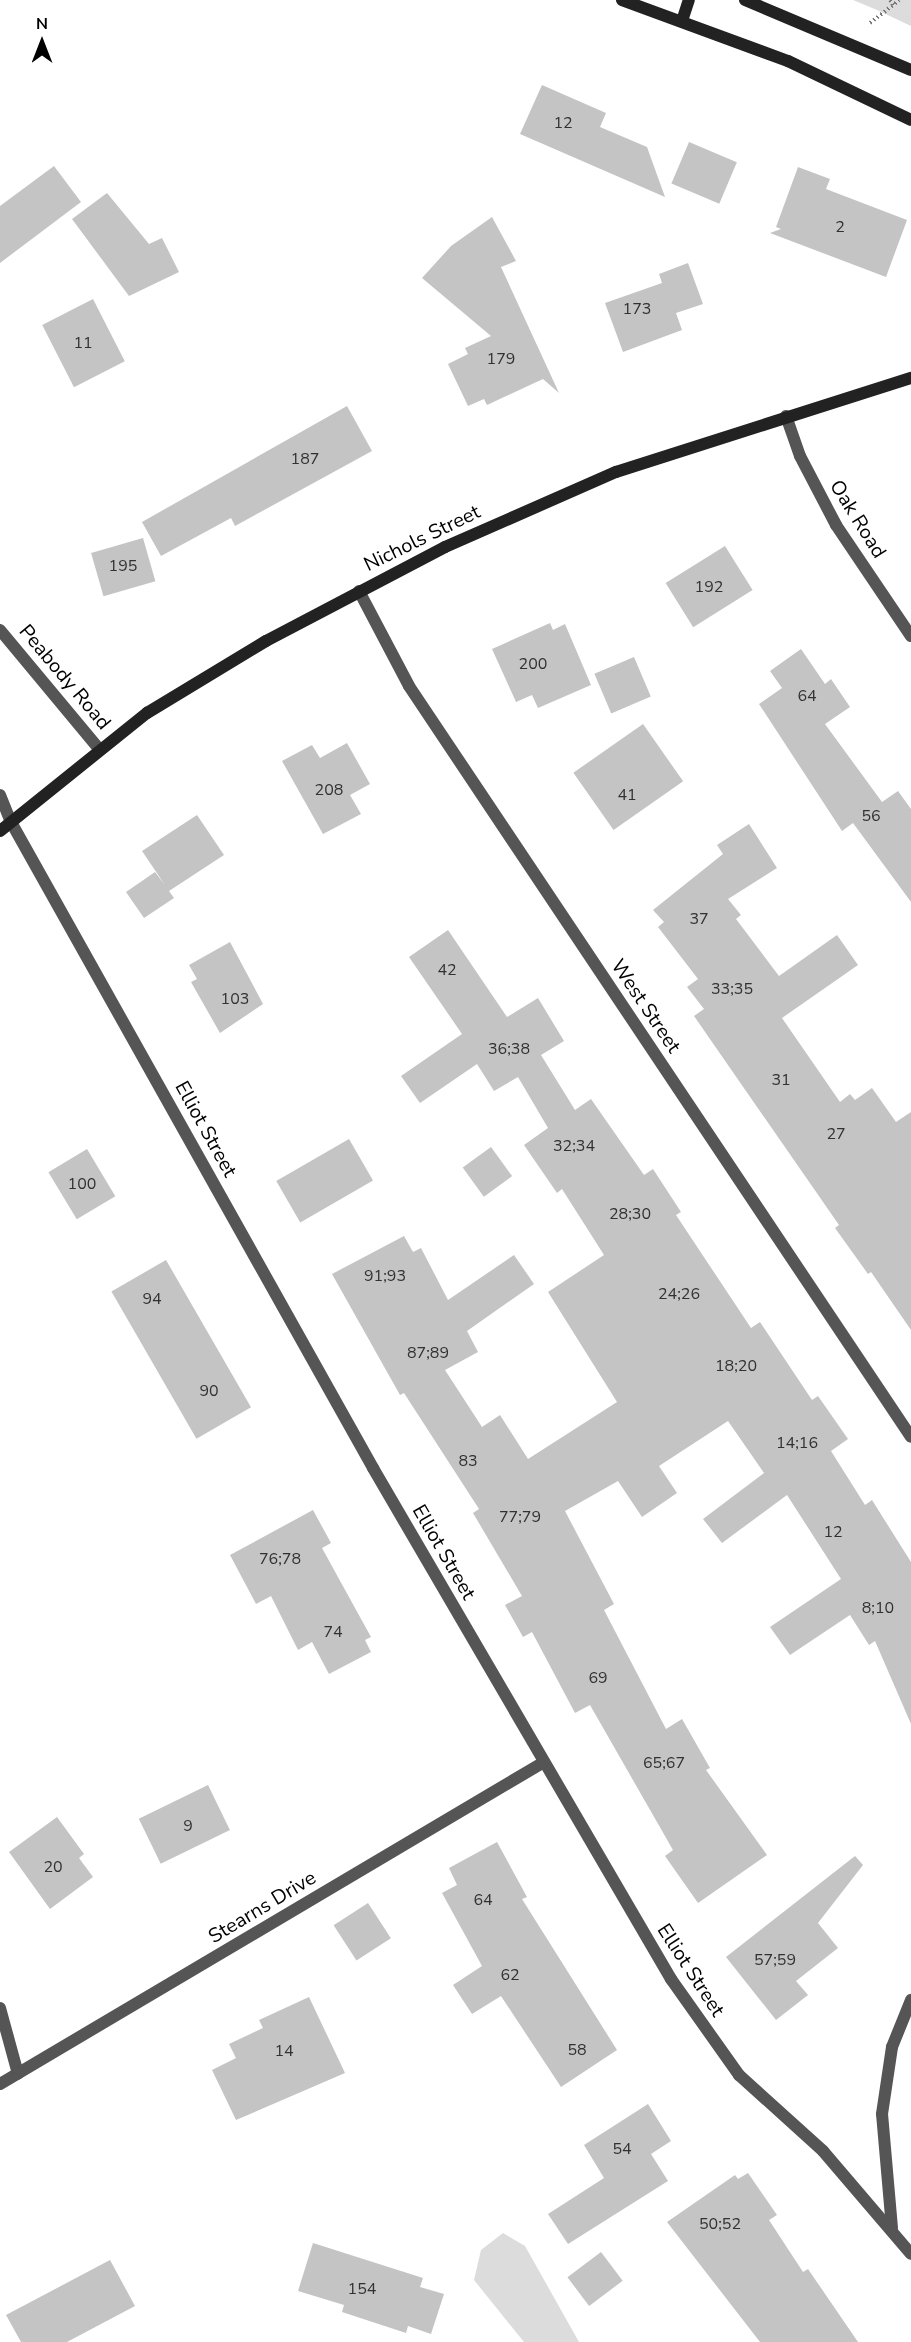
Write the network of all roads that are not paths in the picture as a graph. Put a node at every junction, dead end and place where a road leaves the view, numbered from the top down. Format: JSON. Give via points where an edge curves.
{"nodes":[{"id":1,"x":622,"y":0,"type":"edge"},
{"id":2,"x":689,"y":0,"type":"edge"},
{"id":3,"x":745,"y":0,"type":"edge"},
{"id":4,"x":682,"y":21,"type":"junction"},
{"id":5,"x":911,"y":70,"type":"edge"},
{"id":6,"x":911,"y":120,"type":"edge"},
{"id":7,"x":911,"y":378,"type":"edge"},
{"id":8,"x":786,"y":416,"type":"junction"},
{"id":9,"x":359,"y":591,"type":"junction"},
{"id":10,"x":0,"y":630,"type":"edge"},
{"id":11,"x":911,"y":636,"type":"edge"},
{"id":12,"x":99,"y":749,"type":"junction"},
{"id":13,"x":0,"y":795,"type":"edge"},
{"id":14,"x":11,"y":822,"type":"junction"},
{"id":15,"x":0,"y":831,"type":"edge"},
{"id":16,"x":911,"y":1437,"type":"edge"},
{"id":17,"x":544,"y":1762,"type":"junction"},
{"id":18,"x":911,"y":2000,"type":"edge"},
{"id":19,"x":0,"y":2008,"type":"edge"},
{"id":20,"x":18,"y":2074,"type":"junction"},
{"id":21,"x":0,"y":2084,"type":"edge"},
{"id":22,"x":892,"y":2228,"type":"junction"},
{"id":23,"x":911,"y":2254,"type":"edge"}],
"edges":[{"from":1,"to":4,"type":"main road"},
{"from":2,"to":4,"type":"main road"},
{"from":3,"to":5,"type":"main road"},
{"from":4,"to":6,"type":"main road","via":[[788,61]]},
{"from":7,"to":8,"type":"main road","name":"Nichols Street"},
{"from":8,"to":9,"type":"main road","name":"Nichols Street","via":[[616,472],[445,547]]},
{"from":8,"to":11,"type":"street","name":"Oak Road","via":[[800,456],[836,525]]},
{"from":9,"to":12,"type":"main road","name":"Nichols Street","via":[[204,677]]},
{"from":9,"to":16,"type":"street","name":"West Street","via":[[409,686]]},
{"from":10,"to":12,"type":"street","name":"Peabody Road"},
{"from":12,"to":14,"type":"main road","name":"Nichols Street"},
{"from":13,"to":14,"type":"street"},
{"from":14,"to":15,"type":"main road","name":"Nichols Street"},
{"from":14,"to":17,"type":"street","name":"Elliot Street","via":[[373,1468]]},
{"from":17,"to":20,"type":"street","name":"Stearns Drive"},
{"from":17,"to":22,"type":"street","name":"Elliot Street","via":[[671,1979],[739,2075],[823,2151]]},
{"from":18,"to":22,"type":"street","via":[[892,2047],[882,2114]]},
{"from":19,"to":20,"type":"street"},
{"from":20,"to":21,"type":"street","name":"Stearns Drive"},
{"from":22,"to":23,"type":"street","name":"Elliot Street"}]}
